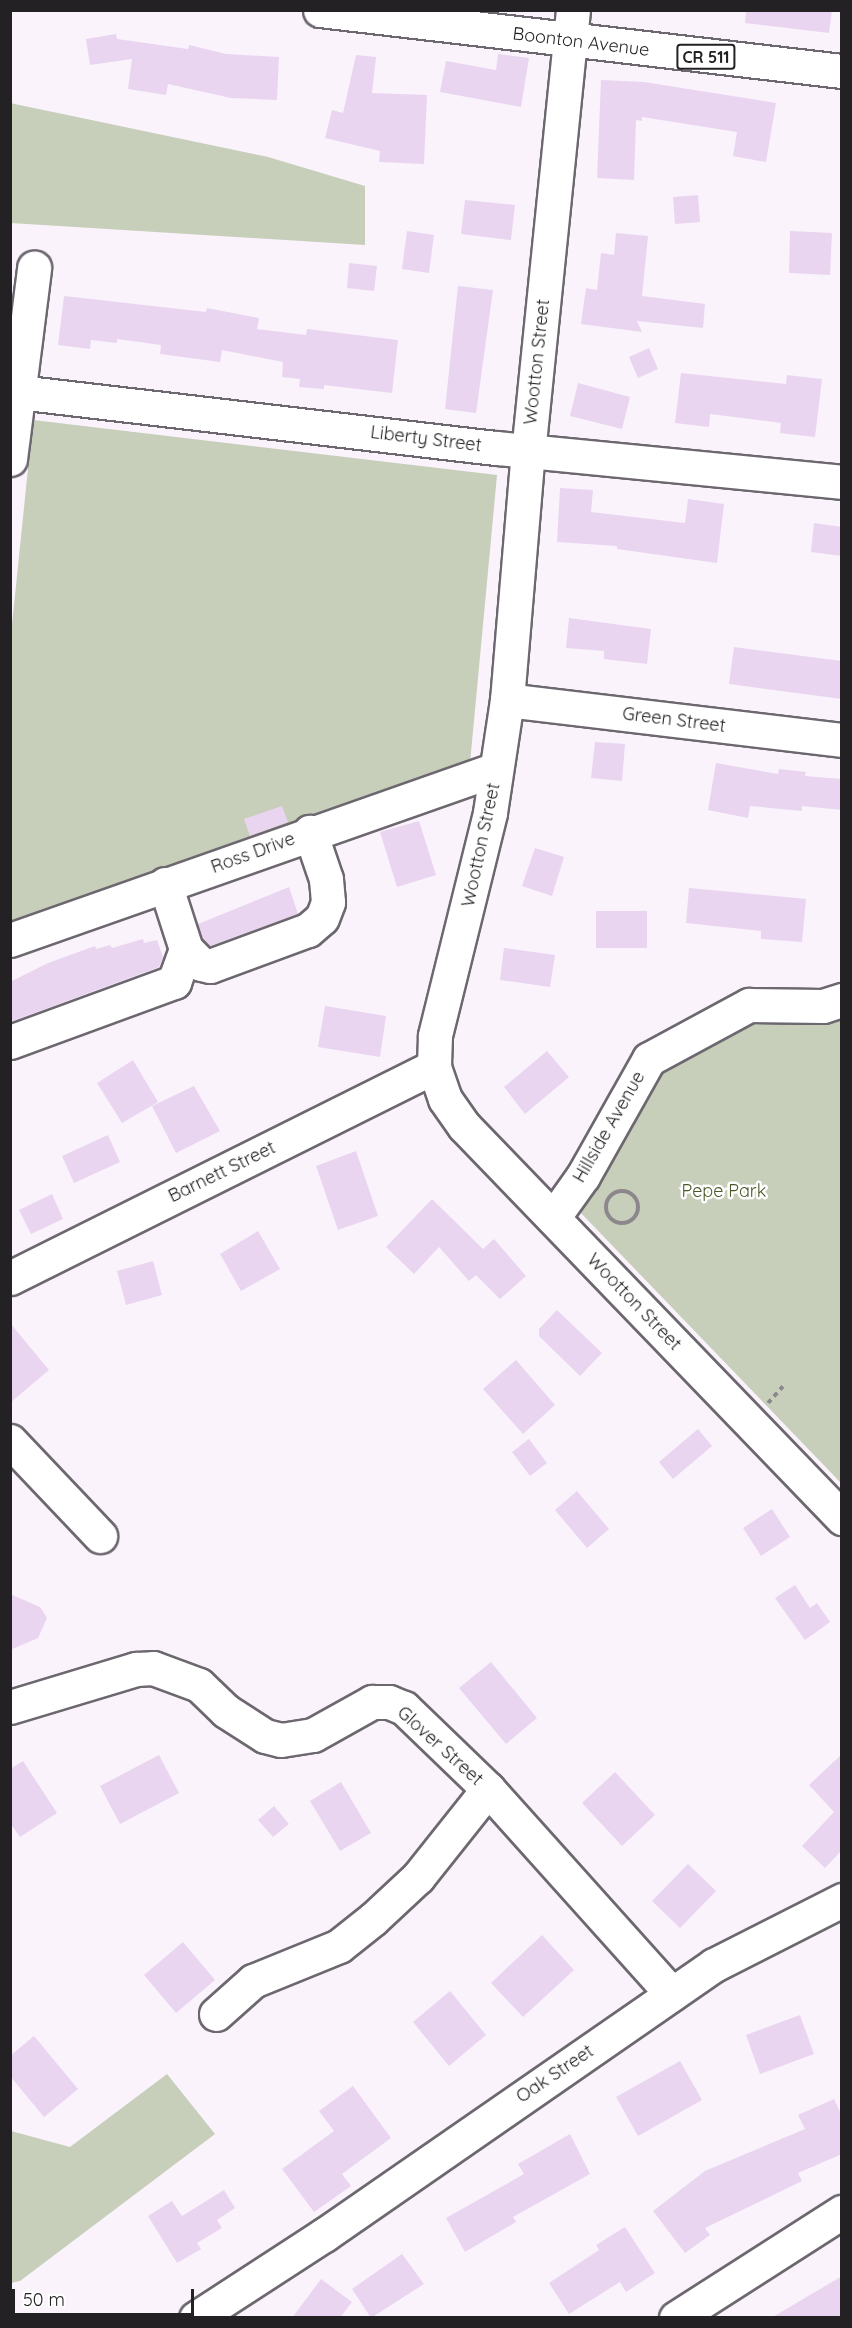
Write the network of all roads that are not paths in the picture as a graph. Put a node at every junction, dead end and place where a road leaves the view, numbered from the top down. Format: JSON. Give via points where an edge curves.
{"nodes":[{"id":1,"x":320,"y":10,"type":"edge"},
{"id":2,"x":572,"y":26,"type":"edge"},
{"id":3,"x":842,"y":71,"type":"edge"},
{"id":4,"x":34,"y":268,"type":"dead end"},
{"id":5,"x":14,"y":391,"type":"edge"},
{"id":6,"x":528,"y":450,"type":"junction"},
{"id":7,"x":10,"y":459,"type":"edge"},
{"id":8,"x":842,"y":482,"type":"edge"},
{"id":9,"x":507,"y":700,"type":"junction"},
{"id":10,"x":842,"y":740,"type":"edge"},
{"id":11,"x":496,"y":769,"type":"junction"},
{"id":12,"x":310,"y":832,"type":"junction"},
{"id":13,"x":165,"y":884,"type":"junction"},
{"id":14,"x":10,"y":940,"type":"edge"},
{"id":15,"x":186,"y":949,"type":"junction"},
{"id":16,"x":842,"y":1000,"type":"edge"},
{"id":17,"x":10,"y":1042,"type":"edge"},
{"id":18,"x":434,"y":1067,"type":"junction"},
{"id":19,"x":554,"y":1218,"type":"junction"},
{"id":20,"x":10,"y":1278,"type":"edge"},
{"id":21,"x":10,"y":1441,"type":"edge"},
{"id":22,"x":842,"y":1518,"type":"edge"},
{"id":23,"x":100,"y":1536,"type":"dead end"},
{"id":24,"x":10,"y":1707,"type":"edge"},
{"id":25,"x":488,"y":1789,"type":"junction"},
{"id":26,"x":842,"y":1900,"type":"edge"},
{"id":27,"x":672,"y":1994,"type":"junction"},
{"id":28,"x":216,"y":2014,"type":"dead end"},
{"id":29,"x":842,"y":2212,"type":"edge"},
{"id":30,"x":196,"y":2318,"type":"edge"},
{"id":31,"x":676,"y":2318,"type":"edge"}],
"edges":[{"from":1,"to":2,"type":"street","name":"Boonton Avenue","number":"CR 511"},
{"from":2,"to":3,"type":"street","name":"Boonton Avenue","number":"CR 511"},
{"from":2,"to":6,"type":"street","name":"Wootton Street"},
{"from":4,"to":5,"type":"street"},
{"from":5,"to":6,"type":"street","name":"Liberty Street"},
{"from":5,"to":7,"type":"street"},
{"from":6,"to":8,"type":"street","name":"Liberty Street"},
{"from":6,"to":9,"type":"street","name":"Wootton Street"},
{"from":9,"to":10,"type":"street","name":"Green Street"},
{"from":9,"to":11,"type":"street","name":"Wootton Street"},
{"from":11,"to":12,"type":"street","name":"Ross Drive"},
{"from":11,"to":18,"type":"street","name":"Wootton Street","via":[[490,813],[435,1036]]},
{"from":12,"to":13,"type":"street","name":"Ross Drive"},
{"from":12,"to":15,"type":"street","via":[[326,879],[328,902],[322,918],[308,930],[210,966],[201,964]]},
{"from":13,"to":14,"type":"street","name":"Ross Drive"},
{"from":13,"to":15,"type":"street"},
{"from":15,"to":17,"type":"street","via":[[174,982]]},
{"from":16,"to":19,"type":"street","name":"Hillside Avenue","via":[[823,1006],[749,1005],[649,1059],[583,1176]]},
{"from":18,"to":19,"type":"street","name":"Wootton Street","via":[[445,1099],[464,1126]]},
{"from":18,"to":20,"type":"street","name":"Barnett Street"},
{"from":19,"to":22,"type":"street","name":"Wootton Street"},
{"from":21,"to":23,"type":"street"},
{"from":24,"to":25,"type":"street","name":"Glover Street","via":[[136,1669],[153,1668],[192,1681],[226,1711],[265,1736],[281,1740],[313,1735],[372,1701],[389,1702],[404,1708]]},
{"from":25,"to":27,"type":"street","name":"Glover Street"},
{"from":25,"to":28,"type":"street","via":[[418,1877],[373,1918],[339,1946],[253,1981]]},
{"from":26,"to":27,"type":"street","name":"Oak Street","via":[[714,1965]]},
{"from":27,"to":30,"type":"street","name":"Oak Street"},
{"from":29,"to":31,"type":"street"}]}
